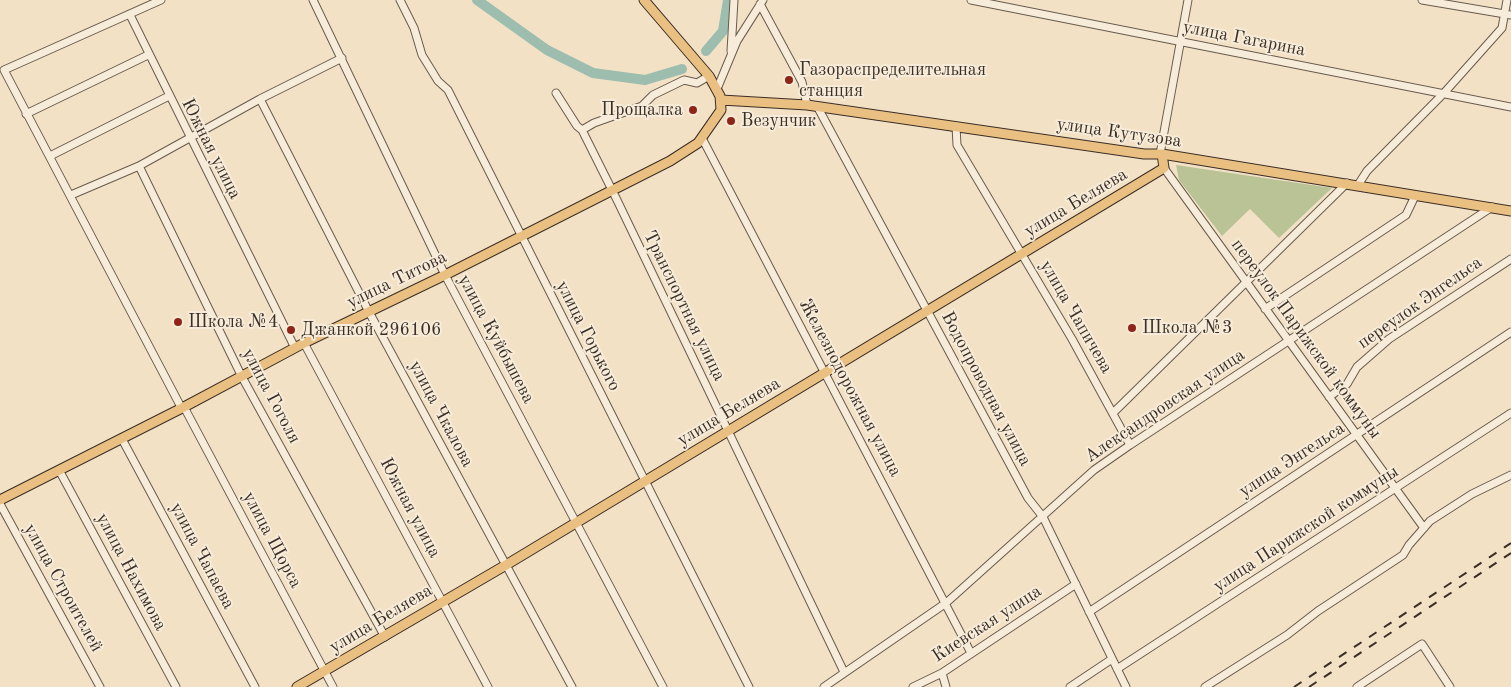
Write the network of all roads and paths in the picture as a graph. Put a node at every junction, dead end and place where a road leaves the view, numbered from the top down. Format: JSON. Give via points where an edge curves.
{"nodes":[{"id":1,"x":161,"y":0,"type":"edge"},
{"id":2,"x":313,"y":0,"type":"edge"},
{"id":3,"x":400,"y":0,"type":"edge"},
{"id":4,"x":644,"y":0,"type":"edge"},
{"id":5,"x":734,"y":0,"type":"edge"},
{"id":6,"x":970,"y":0,"type":"edge"},
{"id":7,"x":1188,"y":0,"type":"edge"},
{"id":8,"x":1422,"y":0,"type":"edge"},
{"id":9,"x":1507,"y":0,"type":"edge"},
{"id":10,"x":762,"y":2,"type":"edge"},
{"id":11,"x":130,"y":15,"type":"junction"},
{"id":12,"x":1507,"y":15,"type":"edge"},
{"id":13,"x":1180,"y":42,"type":"junction"},
{"id":14,"x":148,"y":55,"type":"junction"},
{"id":15,"x":731,"y":56,"type":"junction"},
{"id":16,"x":342,"y":58,"type":"junction"},
{"id":17,"x":709,"y":76,"type":"junction"},
{"id":18,"x":717,"y":88,"type":"junction"},
{"id":19,"x":556,"y":93,"type":"dead end"},
{"id":20,"x":1444,"y":93,"type":"junction"},
{"id":21,"x":168,"y":96,"type":"junction"},
{"id":22,"x":260,"y":99,"type":"junction"},
{"id":23,"x":721,"y":100,"type":"junction"},
{"id":24,"x":807,"y":104,"type":"junction"},
{"id":25,"x":817,"y":106,"type":"junction"},
{"id":26,"x":1511,"y":107,"type":"edge"},
{"id":27,"x":26,"y":114,"type":"junction"},
{"id":28,"x":956,"y":126,"type":"junction"},
{"id":29,"x":582,"y":130,"type":"junction"},
{"id":30,"x":702,"y":138,"type":"junction"},
{"id":31,"x":190,"y":140,"type":"junction"},
{"id":32,"x":1161,"y":154,"type":"junction"},
{"id":33,"x":50,"y":156,"type":"junction"},
{"id":34,"x":139,"y":166,"type":"junction"},
{"id":35,"x":1164,"y":168,"type":"junction"},
{"id":36,"x":1346,"y":183,"type":"junction"},
{"id":37,"x":1358,"y":185,"type":"junction"},
{"id":38,"x":611,"y":191,"type":"junction"},
{"id":39,"x":71,"y":195,"type":"junction"},
{"id":40,"x":1415,"y":196,"type":"junction"},
{"id":41,"x":1492,"y":207,"type":"junction"},
{"id":42,"x":1511,"y":211,"type":"edge"},
{"id":43,"x":520,"y":236,"type":"junction"},
{"id":44,"x":1022,"y":254,"type":"junction"},
{"id":45,"x":1511,"y":259,"type":"edge"},
{"id":46,"x":445,"y":275,"type":"junction"},
{"id":47,"x":1245,"y":282,"type":"junction"},
{"id":48,"x":1265,"y":309,"type":"junction"},
{"id":49,"x":369,"y":312,"type":"junction"},
{"id":50,"x":927,"y":312,"type":"junction"},
{"id":51,"x":1511,"y":332,"type":"edge"},
{"id":52,"x":1289,"y":342,"type":"junction"},
{"id":53,"x":304,"y":343,"type":"junction"},
{"id":54,"x":295,"y":348,"type":"junction"},
{"id":55,"x":825,"y":373,"type":"junction"},
{"id":56,"x":242,"y":377,"type":"junction"},
{"id":57,"x":1329,"y":397,"type":"junction"},
{"id":58,"x":183,"y":408,"type":"junction"},
{"id":59,"x":1113,"y":413,"type":"junction"},
{"id":60,"x":1511,"y":413,"type":"edge"},
{"id":61,"x":727,"y":432,"type":"junction"},
{"id":62,"x":1357,"y":435,"type":"junction"},
{"id":63,"x":122,"y":439,"type":"junction"},
{"id":64,"x":1130,"y":444,"type":"junction"},
{"id":65,"x":59,"y":470,"type":"junction"},
{"id":66,"x":1511,"y":475,"type":"edge"},
{"id":67,"x":645,"y":482,"type":"junction"},
{"id":68,"x":1396,"y":489,"type":"junction"},
{"id":69,"x":0,"y":500,"type":"edge"},
{"id":70,"x":0,"y":504,"type":"edge"},
{"id":71,"x":1043,"y":517,"type":"junction"},
{"id":72,"x":577,"y":522,"type":"junction"},
{"id":73,"x":1424,"y":528,"type":"junction"},
{"id":74,"x":506,"y":565,"type":"junction"},
{"id":75,"x":1076,"y":584,"type":"junction"},
{"id":76,"x":444,"y":601,"type":"junction"},
{"id":77,"x":946,"y":603,"type":"junction"},
{"id":78,"x":1089,"y":612,"type":"junction"},
{"id":79,"x":385,"y":636,"type":"junction"},
{"id":80,"x":971,"y":652,"type":"junction"},
{"id":81,"x":1112,"y":659,"type":"junction"},
{"id":82,"x":1118,"y":669,"type":"junction"},
{"id":83,"x":325,"y":672,"type":"junction"},
{"id":84,"x":844,"y":672,"type":"junction"},
{"id":85,"x":942,"y":674,"type":"junction"},
{"id":86,"x":100,"y":687,"type":"edge"},
{"id":87,"x":176,"y":687,"type":"edge"},
{"id":88,"x":255,"y":687,"type":"edge"},
{"id":89,"x":297,"y":687,"type":"edge"},
{"id":90,"x":333,"y":687,"type":"edge"},
{"id":91,"x":488,"y":687,"type":"edge"},
{"id":92,"x":572,"y":687,"type":"edge"},
{"id":93,"x":663,"y":687,"type":"edge"},
{"id":94,"x":749,"y":687,"type":"edge"},
{"id":95,"x":824,"y":687,"type":"edge"},
{"id":96,"x":913,"y":687,"type":"edge"},
{"id":97,"x":946,"y":687,"type":"edge"},
{"id":98,"x":1070,"y":687,"type":"edge"},
{"id":99,"x":1126,"y":687,"type":"edge"},
{"id":100,"x":1205,"y":687,"type":"edge"},
{"id":101,"x":1357,"y":687,"type":"edge"},
{"id":102,"x":1450,"y":687,"type":"edge"}],
"edges":[{"from":1,"to":11,"type":"street"},
{"from":2,"to":16,"type":"street","name":"улица Куйбышева"},
{"from":3,"to":43,"type":"street","name":"улица Горького","via":[[414,28],[422,56],[448,90]]},
{"from":4,"to":17,"type":"main road"},
{"from":5,"to":15,"type":"street"},
{"from":6,"to":13,"type":"street","name":"улица Гагарина"},
{"from":7,"to":13,"type":"street"},
{"from":8,"to":12,"type":"street"},
{"from":9,"to":12,"type":"street"},
{"from":10,"to":15,"type":"street"},
{"from":10,"to":24,"type":"street","via":[[802,82]]},
{"from":11,"to":14,"type":"street","name":"Южная улица"},
{"from":11,"to":27,"type":"street","name":"улица Щорса","via":[[4,70]]},
{"from":12,"to":20,"type":"street","via":[[1502,28]]},
{"from":13,"to":20,"type":"street","name":"улица Гагарина"},
{"from":13,"to":32,"type":"street"},
{"from":14,"to":21,"type":"street","name":"Южная улица"},
{"from":14,"to":27,"type":"street"},
{"from":15,"to":18,"type":"street"},
{"from":16,"to":22,"type":"street"},
{"from":16,"to":46,"type":"street","name":"улица Куйбышева"},
{"from":17,"to":18,"type":"main road"},
{"from":17,"to":29,"type":"street","via":[[697,83],[684,80],[653,95],[642,106]]},
{"from":18,"to":23,"type":"main road"},
{"from":19,"to":29,"type":"street","name":"Транспортная улица"},
{"from":20,"to":26,"type":"street","name":"улица Гагарина"},
{"from":20,"to":37,"type":"street","via":[[1367,171]]},
{"from":21,"to":31,"type":"street","name":"Южная улица"},
{"from":21,"to":33,"type":"street"},
{"from":22,"to":31,"type":"street"},
{"from":22,"to":49,"type":"street","name":"улица Чкалова"},
{"from":23,"to":24,"type":"main road","name":"улица Кутузова"},
{"from":23,"to":30,"type":"main road","name":"улица Титова","via":[[722,110]]},
{"from":24,"to":25,"type":"main road","name":"улица Кутузова"},
{"from":25,"to":28,"type":"main road","name":"улица Кутузова"},
{"from":25,"to":50,"type":"street","name":"Водопроводная улица"},
{"from":27,"to":33,"type":"street","name":"улица Щорса"},
{"from":28,"to":32,"type":"main road","name":"улица Кутузова"},
{"from":28,"to":44,"type":"street","name":"улица Чапичева","via":[[957,144]]},
{"from":29,"to":38,"type":"street","name":"Транспортная улица"},
{"from":30,"to":38,"type":"main road","name":"улица Титова","via":[[670,161]]},
{"from":30,"to":55,"type":"street","name":"Железнодорожная улица"},
{"from":31,"to":34,"type":"street"},
{"from":31,"to":54,"type":"street","name":"Южная улица"},
{"from":32,"to":35,"type":"main road"},
{"from":32,"to":36,"type":"main road","name":"улица Кутузова"},
{"from":33,"to":39,"type":"street","name":"улица Щорса"},
{"from":34,"to":39,"type":"street"},
{"from":34,"to":56,"type":"street","name":"улица Гоголя"},
{"from":35,"to":44,"type":"main road","name":"улица Беляева"},
{"from":35,"to":47,"type":"street","name":"переулок Парижской коммуны"},
{"from":36,"to":37,"type":"main road","name":"улица Кутузова"},
{"from":36,"to":47,"type":"street"},
{"from":37,"to":40,"type":"main road","name":"улица Кутузова"},
{"from":38,"to":43,"type":"main road","name":"улица Титова"},
{"from":38,"to":61,"type":"street","name":"Транспортная улица"},
{"from":39,"to":58,"type":"street","name":"улица Щорса"},
{"from":40,"to":41,"type":"main road","name":"улица Кутузова"},
{"from":40,"to":48,"type":"street","via":[[1406,215]]},
{"from":41,"to":42,"type":"main road","name":"улица Кутузова"},
{"from":41,"to":52,"type":"street","name":"Александровская улица"},
{"from":43,"to":46,"type":"main road","name":"улица Титова"},
{"from":43,"to":67,"type":"street","name":"улица Горького"},
{"from":44,"to":50,"type":"main road","name":"улица Беляева"},
{"from":44,"to":59,"type":"street","name":"улица Чапичева"},
{"from":45,"to":57,"type":"street","name":"переулок Энгельса","via":[[1389,339],[1357,367],[1347,384]]},
{"from":46,"to":49,"type":"main road","name":"улица Титова"},
{"from":46,"to":72,"type":"street","name":"улица Куйбышева"},
{"from":47,"to":48,"type":"street","name":"переулок Парижской коммуны"},
{"from":47,"to":59,"type":"street"},
{"from":48,"to":52,"type":"street","name":"переулок Парижской коммуны"},
{"from":49,"to":53,"type":"main road","name":"улица Титова"},
{"from":49,"to":74,"type":"street","name":"улица Чкалова"},
{"from":50,"to":55,"type":"main road","name":"улица Беляева"},
{"from":50,"to":71,"type":"street","name":"Водопроводная улица","via":[[1028,498]]},
{"from":51,"to":62,"type":"street","name":"улица Энгельса"},
{"from":52,"to":57,"type":"street","name":"переулок Парижской коммуны"},
{"from":52,"to":64,"type":"street","name":"Александровская улица"},
{"from":53,"to":54,"type":"main road","name":"улица Титова"},
{"from":53,"to":76,"type":"street","name":"Южная улица"},
{"from":54,"to":56,"type":"main road","name":"улица Титова"},
{"from":55,"to":61,"type":"main road","name":"улица Беляева"},
{"from":55,"to":77,"type":"street","name":"Железнодорожная улица"},
{"from":56,"to":58,"type":"main road","name":"улица Титова"},
{"from":56,"to":79,"type":"street","name":"улица Гоголя"},
{"from":57,"to":62,"type":"street","name":"переулок Парижской коммуны"},
{"from":58,"to":63,"type":"main road","name":"улица Титова"},
{"from":58,"to":83,"type":"street","name":"улица Щорса"},
{"from":59,"to":64,"type":"street","name":"улица Чапичева"},
{"from":60,"to":68,"type":"street","name":"улица Парижской коммуны"},
{"from":61,"to":67,"type":"main road","name":"улица Беляева"},
{"from":61,"to":84,"type":"street","name":"Транспортная улица"},
{"from":62,"to":68,"type":"street","name":"переулок Парижской коммуны"},
{"from":62,"to":78,"type":"street","name":"улица Энгельса"},
{"from":63,"to":65,"type":"main road","name":"улица Титова"},
{"from":63,"to":88,"type":"street","name":"улица Чапаева"},
{"from":64,"to":71,"type":"street","name":"Александровская улица","via":[[1094,470]]},
{"from":65,"to":69,"type":"main road","name":"улица Титова"},
{"from":65,"to":87,"type":"street","name":"улица Нахимова"},
{"from":66,"to":73,"type":"street","via":[[1472,494]]},
{"from":67,"to":72,"type":"main road","name":"улица Беляева"},
{"from":67,"to":94,"type":"street","name":"улица Горького"},
{"from":68,"to":73,"type":"street","name":"переулок Парижской коммуны"},
{"from":68,"to":82,"type":"street","name":"улица Парижской коммуны"},
{"from":70,"to":86,"type":"street","name":"улица Строителей"},
{"from":71,"to":75,"type":"street","name":"Водопроводная улица"},
{"from":71,"to":77,"type":"street","name":"Александровская улица"},
{"from":72,"to":74,"type":"main road","name":"улица Беляева"},
{"from":72,"to":93,"type":"street","name":"улица Куйбышева"},
{"from":73,"to":100,"type":"street","via":[[1404,555]]},
{"from":74,"to":76,"type":"main road","name":"улица Беляева"},
{"from":74,"to":92,"type":"street","name":"улица Чкалова"},
{"from":75,"to":78,"type":"street","name":"Водопроводная улица"},
{"from":75,"to":80,"type":"street","name":"Киевская улица"},
{"from":76,"to":79,"type":"main road","name":"улица Беляева"},
{"from":76,"to":91,"type":"street","name":"Южная улица"},
{"from":77,"to":80,"type":"street","name":"Железнодорожная улица"},
{"from":77,"to":84,"type":"street","name":"Александровская улица"},
{"from":78,"to":81,"type":"street","name":"Водопроводная улица"},
{"from":79,"to":83,"type":"main road","name":"улица Беляева"},
{"from":80,"to":85,"type":"street","name":"Киевская улица"},
{"from":81,"to":82,"type":"street","name":"Водопроводная улица"},
{"from":81,"to":98,"type":"street"},
{"from":82,"to":99,"type":"street","name":"Водопроводная улица"},
{"from":83,"to":89,"type":"main road","name":"улица Беляева"},
{"from":83,"to":90,"type":"street","name":"улица Щорса"},
{"from":84,"to":95,"type":"street","name":"Александровская улица"},
{"from":85,"to":96,"type":"street","name":"Киевская улица"},
{"from":85,"to":97,"type":"street"},
{"from":101,"to":102,"type":"street","via":[[1422,644]]}]}
